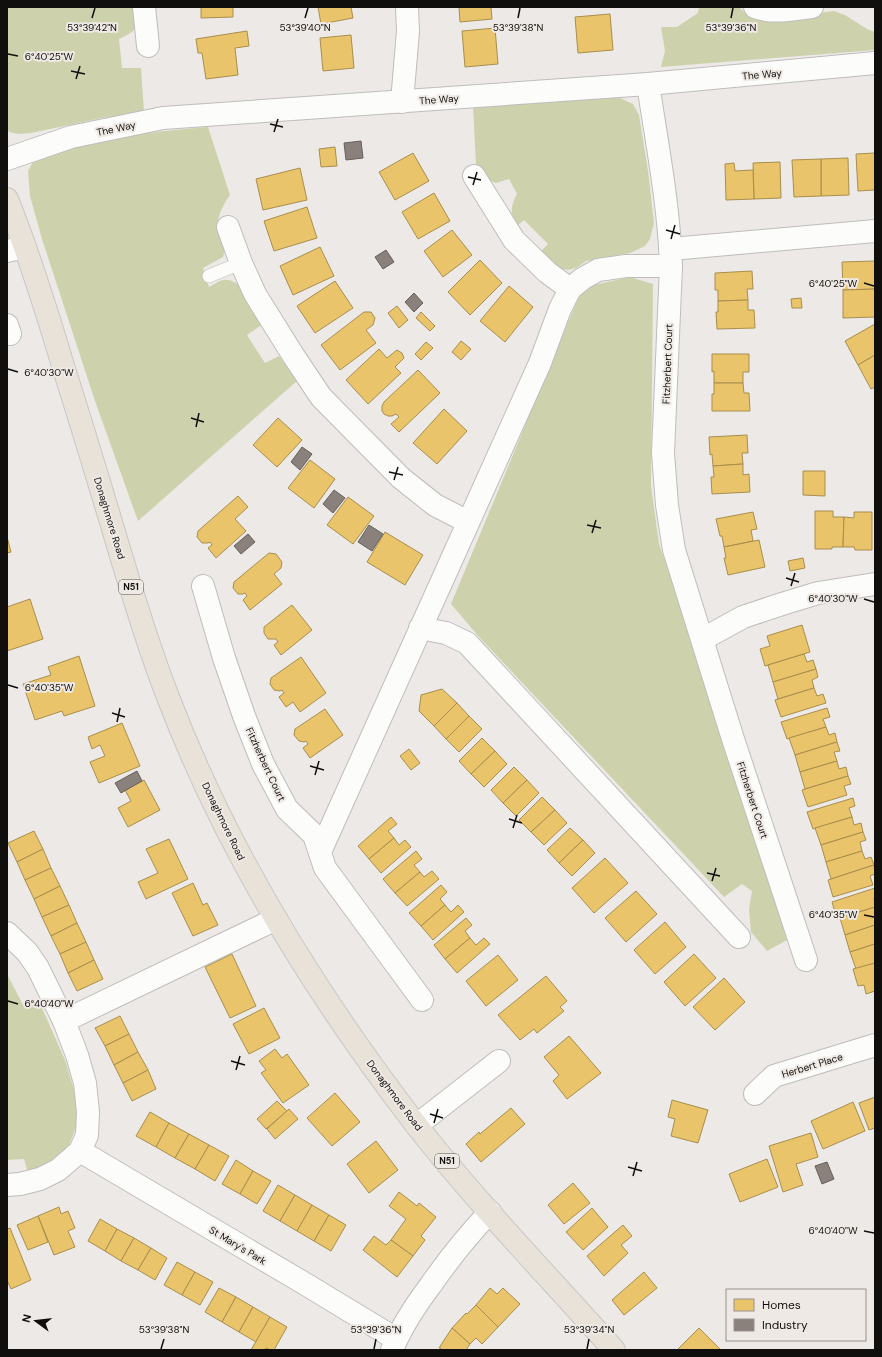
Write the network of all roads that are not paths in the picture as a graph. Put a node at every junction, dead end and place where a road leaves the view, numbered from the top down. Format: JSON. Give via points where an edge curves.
{"nodes":[{"id":1,"x":144,"y":7,"type":"edge"},
{"id":2,"x":407,"y":7,"type":"edge"},
{"id":3,"x":755,"y":7,"type":"edge"},
{"id":4,"x":812,"y":7,"type":"edge"},
{"id":5,"x":148,"y":46,"type":"dead end"},
{"id":6,"x":875,"y":63,"type":"edge"},
{"id":7,"x":648,"y":84,"type":"junction"},
{"id":8,"x":402,"y":102,"type":"junction"},
{"id":9,"x":7,"y":159,"type":"edge"},
{"id":10,"x":474,"y":176,"type":"dead end"},
{"id":11,"x":7,"y":199,"type":"edge"},
{"id":12,"x":228,"y":228,"type":"dead end"},
{"id":13,"x":875,"y":231,"type":"edge"},
{"id":14,"x":16,"y":249,"type":"edge"},
{"id":15,"x":671,"y":258,"type":"junction"},
{"id":16,"x":241,"y":263,"type":"junction"},
{"id":17,"x":210,"y":276,"type":"dead end"},
{"id":18,"x":570,"y":290,"type":"junction"},
{"id":19,"x":468,"y":522,"type":"junction"},
{"id":20,"x":875,"y":584,"type":"edge"},
{"id":21,"x":203,"y":586,"type":"dead end"},
{"id":22,"x":420,"y":628,"type":"junction"},
{"id":23,"x":703,"y":639,"type":"junction"},
{"id":24,"x":320,"y":852,"type":"junction"},
{"id":25,"x":276,"y":919,"type":"junction"},
{"id":26,"x":7,"y":933,"type":"edge"},
{"id":27,"x":739,"y":937,"type":"dead end"},
{"id":28,"x":806,"y":960,"type":"dead end"},
{"id":29,"x":422,"y":1000,"type":"dead end"},
{"id":30,"x":64,"y":1021,"type":"junction"},
{"id":31,"x":875,"y":1045,"type":"edge"},
{"id":32,"x":499,"y":1061,"type":"dead end"},
{"id":33,"x":754,"y":1094,"type":"dead end"},
{"id":34,"x":417,"y":1126,"type":"junction"},
{"id":35,"x":80,"y":1151,"type":"junction"},
{"id":36,"x":7,"y":1185,"type":"edge"},
{"id":37,"x":490,"y":1212,"type":"junction"},
{"id":38,"x":394,"y":1345,"type":"edge"},
{"id":39,"x":614,"y":1350,"type":"edge"}],
"edges":[{"from":1,"to":5,"type":"street"},
{"from":2,"to":8,"type":"street","via":[[408,31]]},
{"from":3,"to":4,"type":"street","via":[[773,11]]},
{"from":6,"to":7,"type":"street","name":"The Way"},
{"from":7,"to":8,"type":"street","name":"The Way"},
{"from":7,"to":15,"type":"street","name":"Fitzherbert Court","via":[[668,213]]},
{"from":8,"to":9,"type":"street","name":"The Way","via":[[163,118],[71,137]]},
{"from":10,"to":18,"type":"street","via":[[514,240]]},
{"from":11,"to":14,"type":"main road","name":"Donaghmore Road","number":"N51"},
{"from":12,"to":16,"type":"street"},
{"from":13,"to":15,"type":"street"},
{"from":14,"to":25,"type":"main road","name":"Donaghmore Road","number":"N51","via":[[59,352],[146,637],[168,698],[219,815]]},
{"from":15,"to":18,"type":"street","via":[[598,270]]},
{"from":15,"to":23,"type":"street","name":"Fitzherbert Court","via":[[664,452],[667,505],[674,550]]},
{"from":16,"to":17,"type":"lane"},
{"from":16,"to":19,"type":"street","via":[[255,294],[292,355],[322,397],[400,478],[435,505]]},
{"from":18,"to":19,"type":"street"},
{"from":19,"to":22,"type":"street"},
{"from":20,"to":23,"type":"street","via":[[818,593],[782,604],[743,617]]},
{"from":21,"to":24,"type":"street","name":"Fitzherbert Court","via":[[224,658],[263,764],[287,809],[314,835]]},
{"from":22,"to":24,"type":"street"},
{"from":22,"to":27,"type":"street","via":[[446,633],[466,643]]},
{"from":23,"to":28,"type":"street","name":"Fitzherbert Court"},
{"from":24,"to":29,"type":"street","name":"Fitzherbert Court","via":[[325,868]]},
{"from":25,"to":30,"type":"street"},
{"from":25,"to":34,"type":"main road","name":"Donaghmore Road","number":"N51","via":[[353,1038]]},
{"from":26,"to":30,"type":"street","via":[[27,952],[38,968]]},
{"from":30,"to":35,"type":"street","via":[[85,1083],[88,1112],[86,1135]]},
{"from":31,"to":33,"type":"street","name":"Herbert Place","via":[[774,1076]]},
{"from":32,"to":34,"type":"street"},
{"from":34,"to":37,"type":"main road","name":"Donaghmore Road","number":"N51"},
{"from":35,"to":36,"type":"street","via":[[58,1170],[40,1179]]},
{"from":35,"to":38,"type":"street","name":"St Mary's Park","via":[[302,1282]]},
{"from":37,"to":38,"type":"street","via":[[449,1260],[419,1302]]},
{"from":37,"to":39,"type":"main road","name":"Donaghmore Road","number":"N51"}]}
